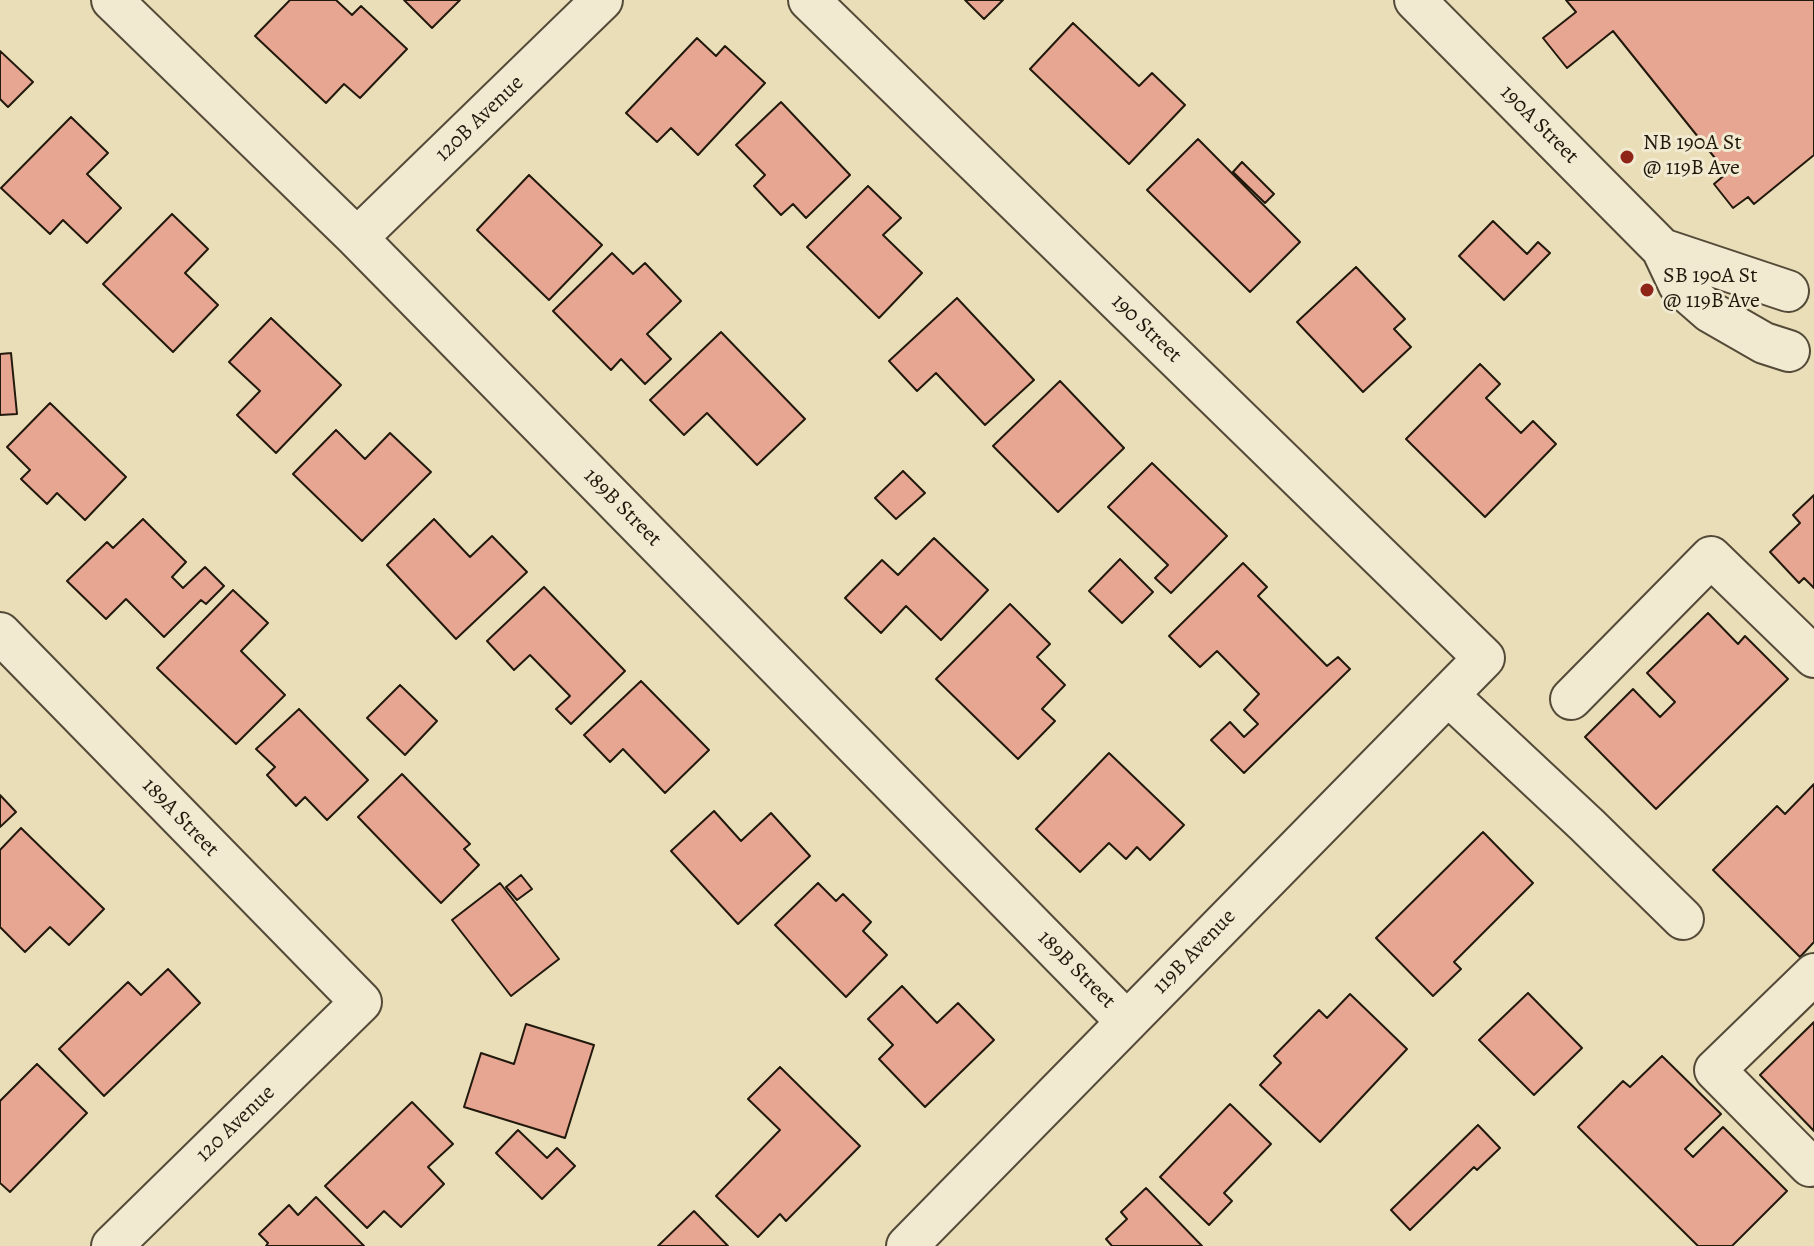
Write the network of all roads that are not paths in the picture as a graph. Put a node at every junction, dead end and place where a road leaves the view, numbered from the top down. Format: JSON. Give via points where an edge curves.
{"nodes":[{"id":1,"x":112,"y":0,"type":"edge"},
{"id":2,"x":602,"y":0,"type":"edge"},
{"id":3,"x":809,"y":0,"type":"edge"},
{"id":4,"x":1415,"y":0,"type":"edge"},
{"id":5,"x":357,"y":238,"type":"junction"},
{"id":6,"x":1662,"y":249,"type":"junction"},
{"id":7,"x":1807,"y":280,"type":"edge"},
{"id":8,"x":1802,"y":357,"type":"edge"},
{"id":9,"x":0,"y":633,"type":"edge"},
{"id":10,"x":1814,"y":657,"type":"edge"},
{"id":11,"x":1484,"y":658,"type":"joint"},
{"id":12,"x":1448,"y":695,"type":"junction"},
{"id":13,"x":1571,"y":699,"type":"dead end"},
{"id":14,"x":1683,"y":919,"type":"dead end"},
{"id":15,"x":1814,"y":974,"type":"edge"},
{"id":16,"x":361,"y":1002,"type":"joint"},
{"id":17,"x":1127,"y":1022,"type":"junction"},
{"id":18,"x":1810,"y":1166,"type":"dead end"},
{"id":19,"x":112,"y":1246,"type":"edge"},
{"id":20,"x":907,"y":1246,"type":"edge"}],
"edges":[{"from":1,"to":5,"type":"street","name":"189B Street"},
{"from":2,"to":5,"type":"street","name":"120B Avenue"},
{"from":3,"to":11,"type":"street","name":"190 Street"},
{"from":4,"to":6,"type":"street","name":"190A Street"},
{"from":5,"to":17,"type":"street","name":"189B Street"},
{"from":6,"to":7,"type":"street","name":"190A Street"},
{"from":6,"to":8,"type":"street","name":"190A Street","via":[[1679,285],[1710,312],[1764,343]]},
{"from":7,"to":8,"type":"street","via":[[1777,315],[1777,328]]},
{"from":9,"to":16,"type":"street","name":"189A Street"},
{"from":10,"to":13,"type":"street","via":[[1711,557]]},
{"from":11,"to":12,"type":"street","name":"119B Avenue"},
{"from":12,"to":14,"type":"street"},
{"from":12,"to":17,"type":"street","name":"119B Avenue"},
{"from":15,"to":18,"type":"street","via":[[1715,1070]]},
{"from":16,"to":19,"type":"street","name":"120 Avenue"},
{"from":17,"to":20,"type":"street","name":"119B Avenue"}]}
